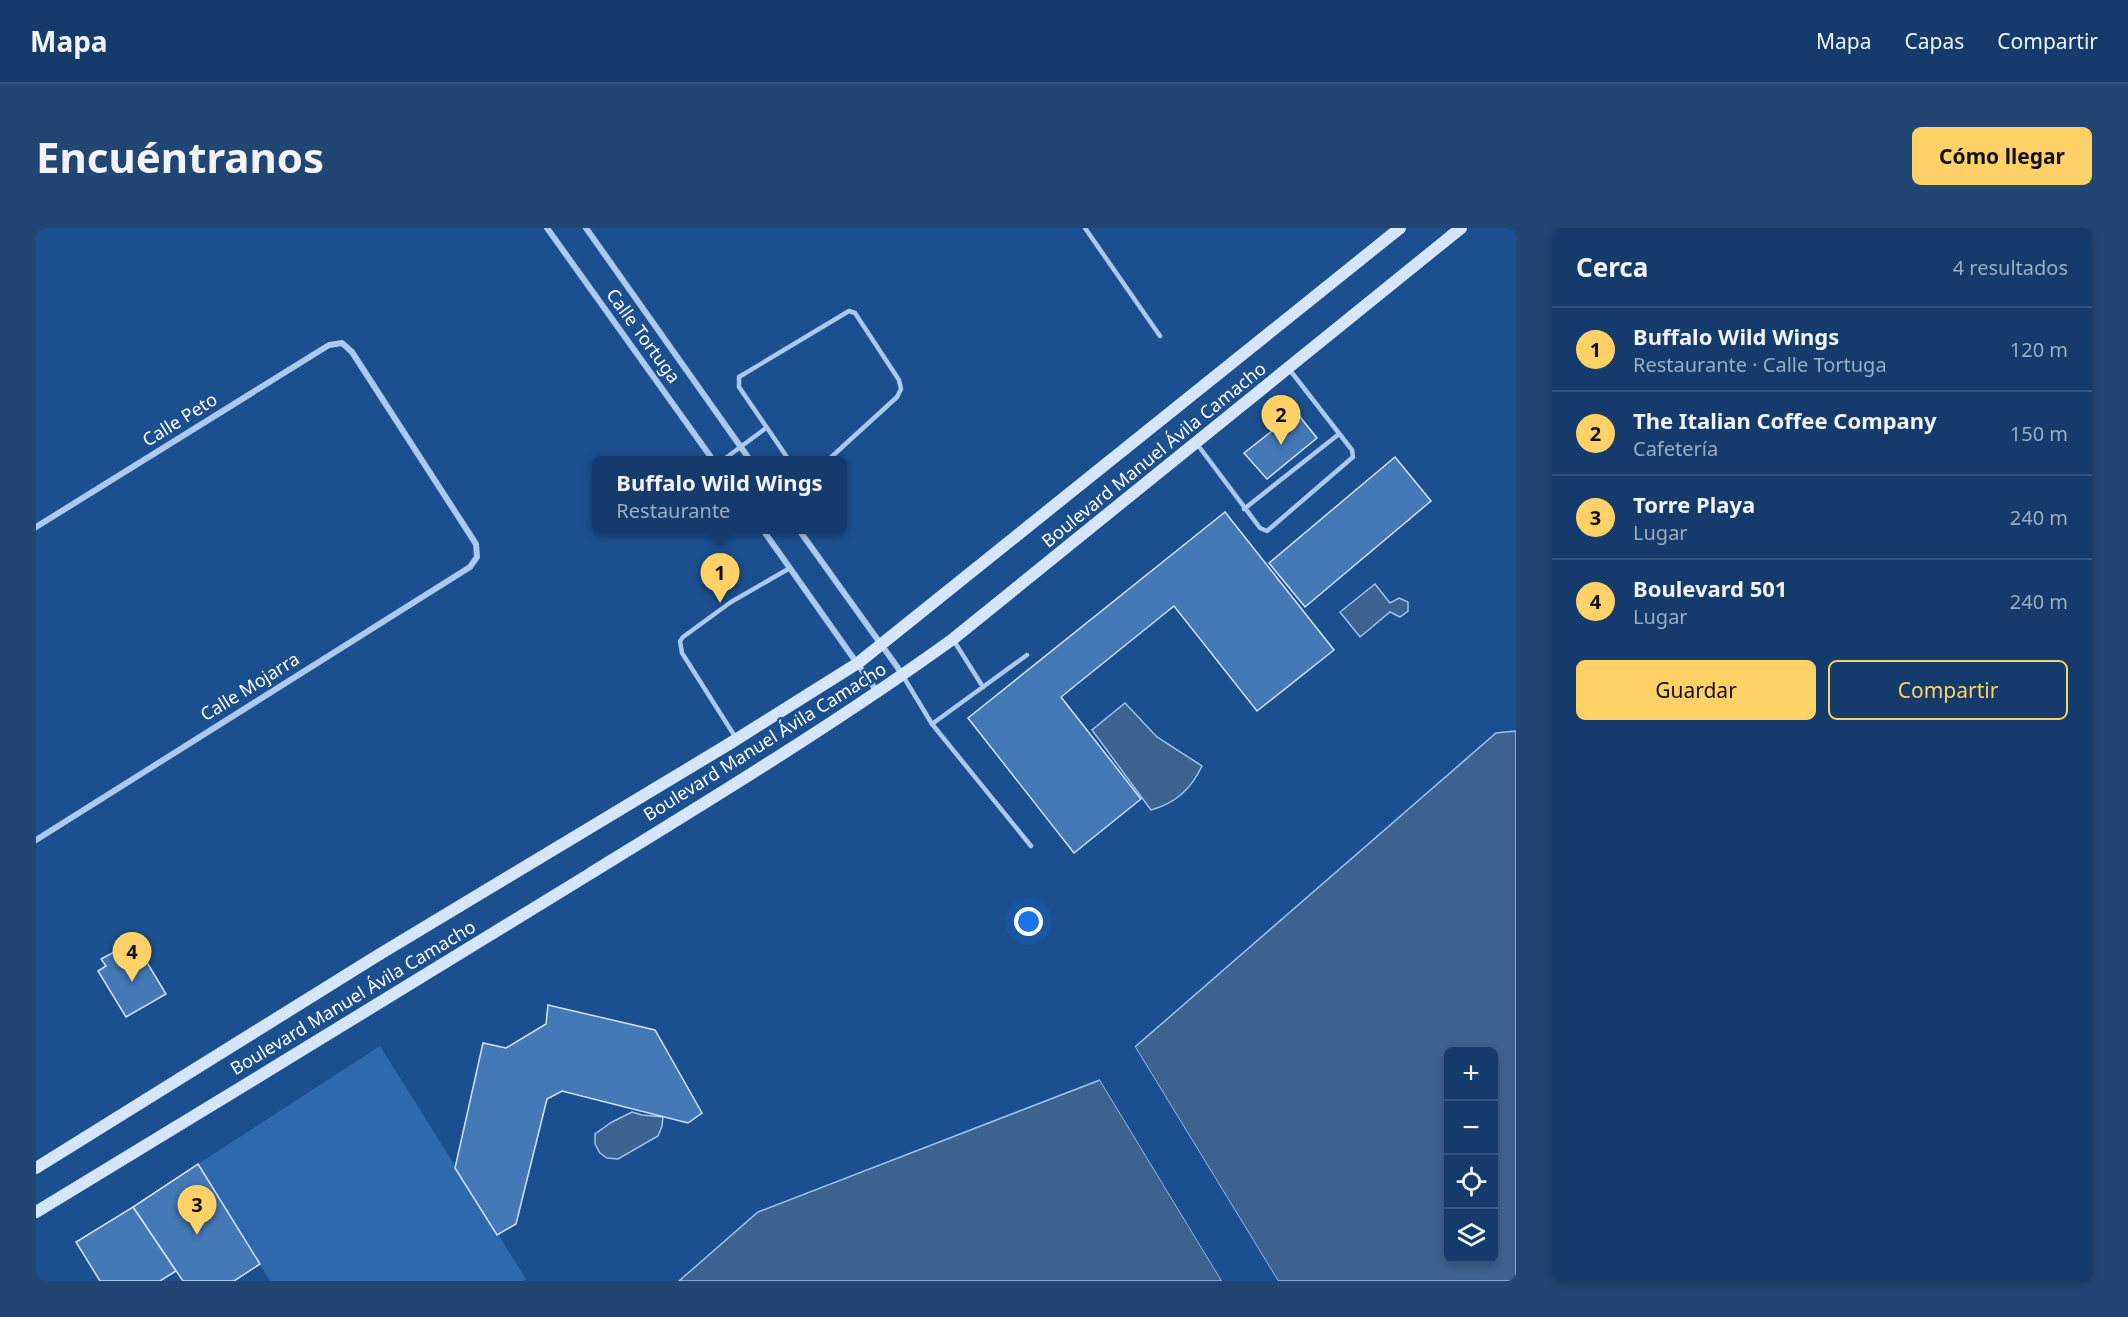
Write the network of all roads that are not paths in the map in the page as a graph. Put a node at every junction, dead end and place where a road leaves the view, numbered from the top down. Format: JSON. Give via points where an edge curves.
{"nodes":[{"id":1,"x":547,"y":228,"type":"edge"},
{"id":2,"x":586,"y":228,"type":"edge"},
{"id":3,"x":1085,"y":228,"type":"edge"},
{"id":4,"x":1400,"y":228,"type":"edge"},
{"id":5,"x":1461,"y":228,"type":"edge"},
{"id":6,"x":1160,"y":336,"type":"dead end"},
{"id":7,"x":1288,"y":368,"type":"junction"},
{"id":8,"x":766,"y":428,"type":"junction"},
{"id":9,"x":1339,"y":434,"type":"junction"},
{"id":10,"x":1197,"y":444,"type":"junction"},
{"id":11,"x":741,"y":447,"type":"junction"},
{"id":12,"x":710,"y":456,"type":"edge"},
{"id":13,"x":729,"y":456,"type":"edge"},
{"id":14,"x":747,"y":456,"type":"edge"},
{"id":15,"x":786,"y":456,"type":"edge"},
{"id":16,"x":832,"y":456,"type":"edge"},
{"id":17,"x":1244,"y":509,"type":"junction"},
{"id":18,"x":36,"y":527,"type":"edge"},
{"id":19,"x":766,"y":534,"type":"edge"},
{"id":20,"x":802,"y":534,"type":"edge"},
{"id":21,"x":477,"y":557,"type":"joint"},
{"id":22,"x":790,"y":568,"type":"junction"},
{"id":23,"x":953,"y":639,"type":"junction"},
{"id":24,"x":881,"y":644,"type":"junction"},
{"id":25,"x":1027,"y":654,"type":"dead end"},
{"id":26,"x":858,"y":663,"type":"junction"},
{"id":27,"x":903,"y":676,"type":"junction"},
{"id":28,"x":983,"y":687,"type":"junction"},
{"id":29,"x":878,"y":693,"type":"junction"},
{"id":30,"x":932,"y":724,"type":"junction"},
{"id":31,"x":736,"y":740,"type":"junction"},
{"id":32,"x":36,"y":840,"type":"edge"},
{"id":33,"x":1031,"y":846,"type":"dead end"},
{"id":34,"x":36,"y":1168,"type":"edge"},
{"id":35,"x":36,"y":1212,"type":"edge"}],
"edges":[{"from":1,"to":12,"type":"street","name":"Calle Tortuga"},
{"from":2,"to":11,"type":"street","name":"Calle Tortuga"},
{"from":3,"to":6,"type":"lane"},
{"from":4,"to":24,"type":"main road","name":"Boulevard Manuel Ávila Camacho"},
{"from":5,"to":7,"type":"main road","name":"Boulevard Manuel Ávila Camacho"},
{"from":7,"to":9,"type":"lane"},
{"from":7,"to":10,"type":"main road","name":"Boulevard Manuel Ávila Camacho"},
{"from":8,"to":11,"type":"lane"},
{"from":8,"to":15,"type":"lane"},
{"from":8,"to":16,"type":"lane","via":[[739,387],[739,377],[852,312],[899,380],[901,390]]},
{"from":9,"to":17,"type":"lane"},
{"from":9,"to":17,"type":"lane","via":[[1352,450],[1351,460],[1267,531]]},
{"from":10,"to":17,"type":"lane"},
{"from":10,"to":23,"type":"main road","name":"Boulevard Manuel Ávila Camacho"},
{"from":11,"to":13,"type":"lane"},
{"from":11,"to":14,"type":"street","name":"Calle Tortuga"},
{"from":18,"to":21,"type":"street","name":"Calle Peto","via":[[328,345],[342,343],[352,352],[476,544]]},
{"from":19,"to":22,"type":"street"},
{"from":20,"to":24,"type":"street"},
{"from":21,"to":32,"type":"street","name":"Calle Mojarra","via":[[470,567]]},
{"from":22,"to":26,"type":"street"},
{"from":22,"to":31,"type":"lane","via":[[731,602],[680,641],[682,653]]},
{"from":23,"to":27,"type":"main road","name":"Boulevard Manuel Ávila Camacho"},
{"from":23,"to":28,"type":"lane"},
{"from":24,"to":26,"type":"main road","name":"Boulevard Manuel Ávila Camacho"},
{"from":24,"to":27,"type":"street"},
{"from":25,"to":28,"type":"lane"},
{"from":26,"to":29,"type":"street"},
{"from":26,"to":31,"type":"main road","name":"Boulevard Manuel Ávila Camacho"},
{"from":27,"to":29,"type":"main road","name":"Boulevard Manuel Ávila Camacho"},
{"from":27,"to":30,"type":"lane"},
{"from":28,"to":30,"type":"lane"},
{"from":29,"to":35,"type":"main road","name":"Boulevard Manuel Ávila Camacho"},
{"from":30,"to":33,"type":"lane"},
{"from":31,"to":34,"type":"main road","name":"Boulevard Manuel Ávila Camacho","via":[[380,954]]}]}
